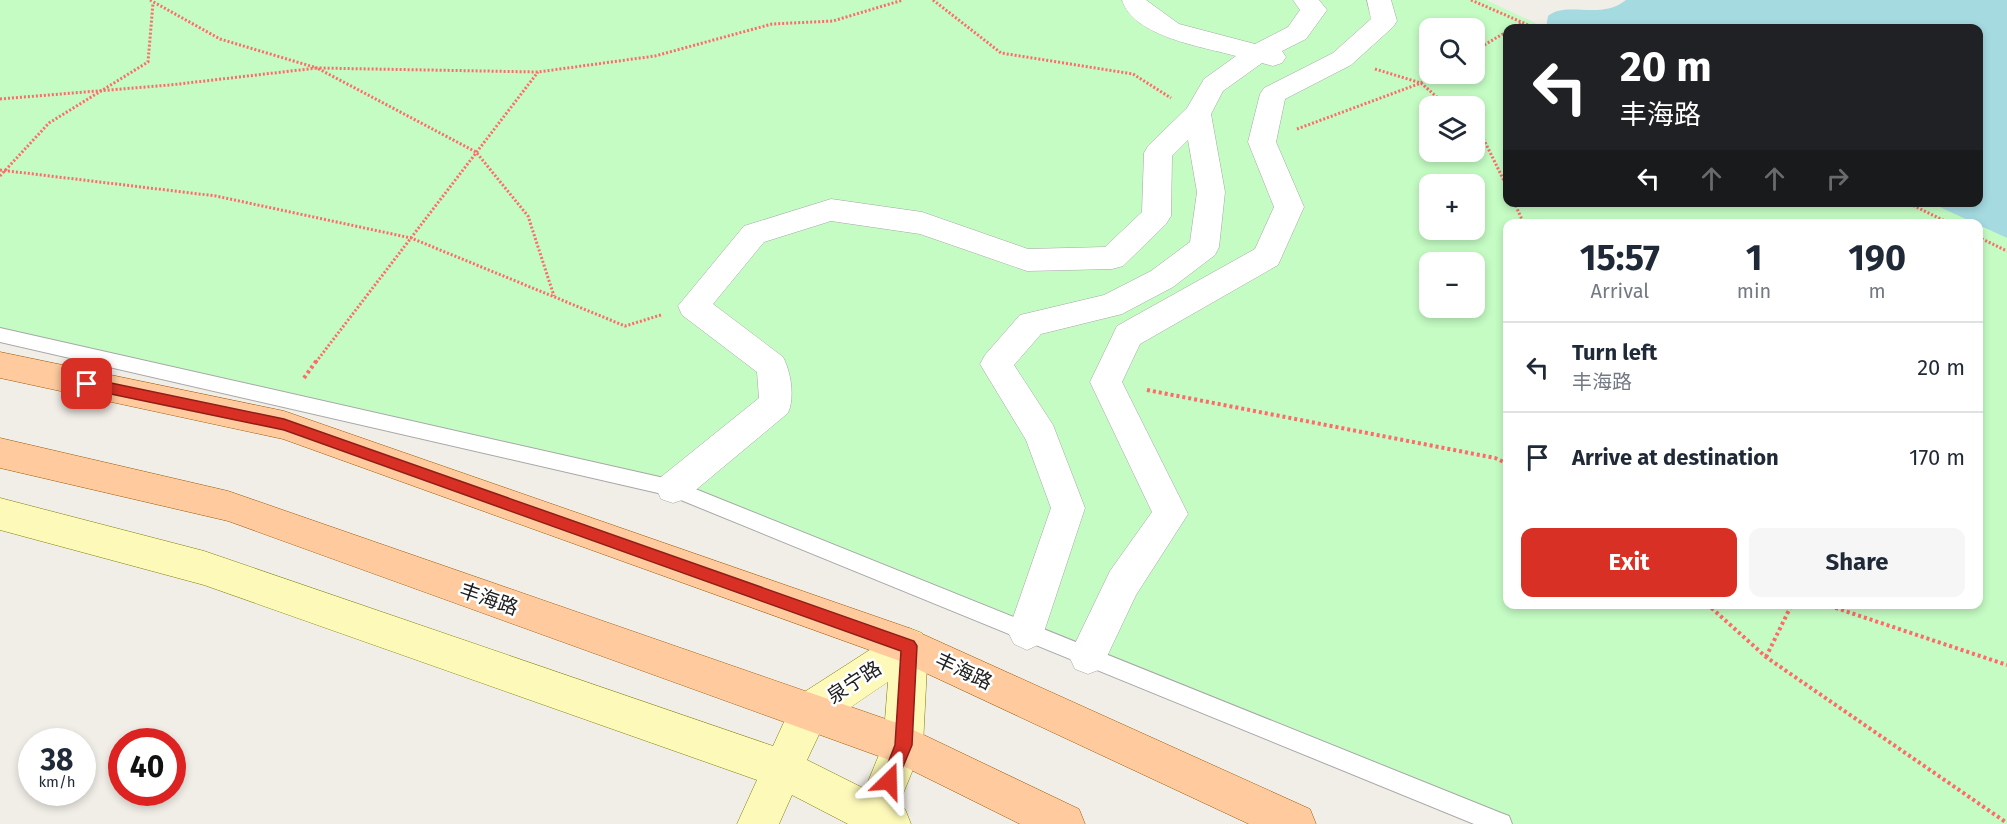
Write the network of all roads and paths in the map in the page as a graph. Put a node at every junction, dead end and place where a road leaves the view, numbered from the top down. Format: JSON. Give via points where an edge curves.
{"nodes":[{"id":1,"x":903,"y":0,"type":"edge"},
{"id":2,"x":933,"y":0,"type":"edge"},
{"id":3,"x":1134,"y":0,"type":"edge"},
{"id":4,"x":1305,"y":0,"type":"edge"},
{"id":5,"x":1379,"y":0,"type":"edge"},
{"id":6,"x":1471,"y":0,"type":"edge"},
{"id":7,"x":151,"y":1,"type":"edge"},
{"id":8,"x":1522,"y":22,"type":"junction"},
{"id":9,"x":1519,"y":24,"type":"edge"},
{"id":10,"x":1526,"y":24,"type":"edge"},
{"id":11,"x":1503,"y":34,"type":"edge"},
{"id":12,"x":1485,"y":45,"type":"edge"},
{"id":13,"x":1260,"y":52,"type":"junction"},
{"id":14,"x":1342,"y":59,"type":"junction"},
{"id":15,"x":317,"y":68,"type":"junction"},
{"id":16,"x":538,"y":72,"type":"junction"},
{"id":17,"x":1315,"y":73,"type":"junction"},
{"id":18,"x":1419,"y":82,"type":"edge"},
{"id":19,"x":1419,"y":82,"type":"edge"},
{"id":20,"x":1422,"y":84,"type":"edge"},
{"id":21,"x":103,"y":90,"type":"junction"},
{"id":22,"x":1436,"y":96,"type":"edge"},
{"id":23,"x":0,"y":99,"type":"edge"},
{"id":24,"x":1197,"y":114,"type":"junction"},
{"id":25,"x":1262,"y":142,"type":"junction"},
{"id":26,"x":1485,"y":142,"type":"edge"},
{"id":27,"x":476,"y":152,"type":"junction"},
{"id":28,"x":0,"y":169,"type":"edge"},
{"id":29,"x":5,"y":170,"type":"junction"},
{"id":30,"x":0,"y":176,"type":"edge"},
{"id":31,"x":1503,"y":179,"type":"edge"},
{"id":32,"x":1916,"y":207,"type":"edge"},
{"id":33,"x":1941,"y":219,"type":"edge"},
{"id":34,"x":411,"y":238,"type":"junction"},
{"id":35,"x":1983,"y":239,"type":"edge"},
{"id":36,"x":2007,"y":251,"type":"edge"},
{"id":37,"x":554,"y":296,"type":"junction"},
{"id":38,"x":693,"y":306,"type":"junction"},
{"id":39,"x":0,"y":335,"type":"edge"},
{"id":40,"x":0,"y":365,"type":"edge"},
{"id":41,"x":1106,"y":382,"type":"junction"},
{"id":42,"x":288,"y":400,"type":"junction"},
{"id":43,"x":0,"y":453,"type":"edge"},
{"id":44,"x":1503,"y":462,"type":"edge"},
{"id":45,"x":673,"y":488,"type":"junction"},
{"id":46,"x":0,"y":514,"type":"edge"},
{"id":47,"x":1713,"y":609,"type":"edge"},
{"id":48,"x":1790,"y":609,"type":"edge"},
{"id":49,"x":1839,"y":609,"type":"edge"},
{"id":50,"x":1027,"y":632,"type":"junction"},
{"id":51,"x":909,"y":646,"type":"junction"},
{"id":52,"x":1088,"y":656,"type":"junction"},
{"id":53,"x":1766,"y":657,"type":"junction"},
{"id":54,"x":2007,"y":665,"type":"edge"},
{"id":55,"x":809,"y":712,"type":"junction"},
{"id":56,"x":903,"y":745,"type":"junction"},
{"id":57,"x":783,"y":769,"type":"junction"},
{"id":58,"x":879,"y":821,"type":"edge"},
{"id":59,"x":2007,"y":823,"type":"edge"},
{"id":60,"x":759,"y":824,"type":"edge"},
{"id":61,"x":1065,"y":824,"type":"edge"},
{"id":62,"x":1295,"y":824,"type":"edge"},
{"id":63,"x":1501,"y":824,"type":"edge"}],
"edges":[{"from":1,"to":16,"type":"path","via":[[833,21],[772,24],[655,56]]},
{"from":2,"to":24,"type":"path","via":[[1001,53],[1133,74]]},
{"from":3,"to":13,"type":"street","via":[[1136,6],[1170,30]]},
{"from":4,"to":13,"type":"street","via":[[1314,10],[1297,33]]},
{"from":5,"to":14,"type":"street","via":[[1384,21]]},
{"from":6,"to":8,"type":"path"},
{"from":7,"to":15,"type":"path","via":[[220,39]]},
{"from":7,"to":21,"type":"path","via":[[148,62]]},
{"from":8,"to":9,"type":"path"},
{"from":8,"to":10,"type":"path"},
{"from":11,"to":12,"type":"path"},
{"from":13,"to":17,"type":"street"},
{"from":13,"to":24,"type":"street","via":[[1213,85]]},
{"from":14,"to":17,"type":"street"},
{"from":14,"to":18,"type":"path"},
{"from":15,"to":16,"type":"path"},
{"from":15,"to":21,"type":"path"},
{"from":15,"to":27,"type":"path"},
{"from":16,"to":27,"type":"path"},
{"from":17,"to":25,"type":"street","via":[[1273,94]]},
{"from":19,"to":25,"type":"path"},
{"from":20,"to":22,"type":"path"},
{"from":21,"to":23,"type":"path"},
{"from":21,"to":29,"type":"path","via":[[49,123]]},
{"from":24,"to":38,"type":"street","via":[[1158,153],[1156,216],[1112,258],[1027,260],[922,223],[831,210],[754,234]]},
{"from":24,"to":50,"type":"street","via":[[1211,192],[1204,247],[1162,279],[1111,305],[1031,324],[996,364],[1041,435],[1068,508]]},
{"from":25,"to":41,"type":"street","via":[[1289,207],[1267,257],[1128,335]]},
{"from":26,"to":31,"type":"path"},
{"from":27,"to":34,"type":"path"},
{"from":27,"to":37,"type":"path","via":[[528,216]]},
{"from":28,"to":29,"type":"path"},
{"from":29,"to":30,"type":"path"},
{"from":29,"to":34,"type":"path","via":[[216,196]]},
{"from":32,"to":33,"type":"path"},
{"from":34,"to":37,"type":"path"},
{"from":34,"to":42,"type":"path"},
{"from":35,"to":36,"type":"path"},
{"from":37,"to":38,"type":"path","via":[[626,326]]},
{"from":38,"to":45,"type":"street","via":[[772,366],[776,403]]},
{"from":39,"to":42,"type":"lane"},
{"from":40,"to":51,"type":"main road","name":"丰海路","via":[[284,425]]},
{"from":41,"to":44,"type":"path"},
{"from":41,"to":52,"type":"street","via":[[1171,514],[1123,583]]},
{"from":42,"to":45,"type":"lane"},
{"from":43,"to":55,"type":"main road","name":"丰海路","via":[[228,506]]},
{"from":45,"to":50,"type":"lane"},
{"from":46,"to":57,"type":"street","via":[[204,568]]},
{"from":47,"to":53,"type":"path"},
{"from":48,"to":53,"type":"path"},
{"from":49,"to":54,"type":"path"},
{"from":50,"to":52,"type":"lane"},
{"from":51,"to":55,"type":"street","name":"泉宁路"},
{"from":51,"to":56,"type":"street","name":"泉宁路"},
{"from":51,"to":62,"type":"main road","name":"丰海路"},
{"from":52,"to":63,"type":"lane"},
{"from":53,"to":59,"type":"path"},
{"from":55,"to":56,"type":"main road","name":"丰海路"},
{"from":55,"to":57,"type":"street","name":"泉宁路"},
{"from":56,"to":58,"type":"street","name":"泉宁路"},
{"from":56,"to":61,"type":"main road","name":"丰海路"},
{"from":57,"to":58,"type":"street"},
{"from":57,"to":60,"type":"street","name":"泉宁路"}]}
